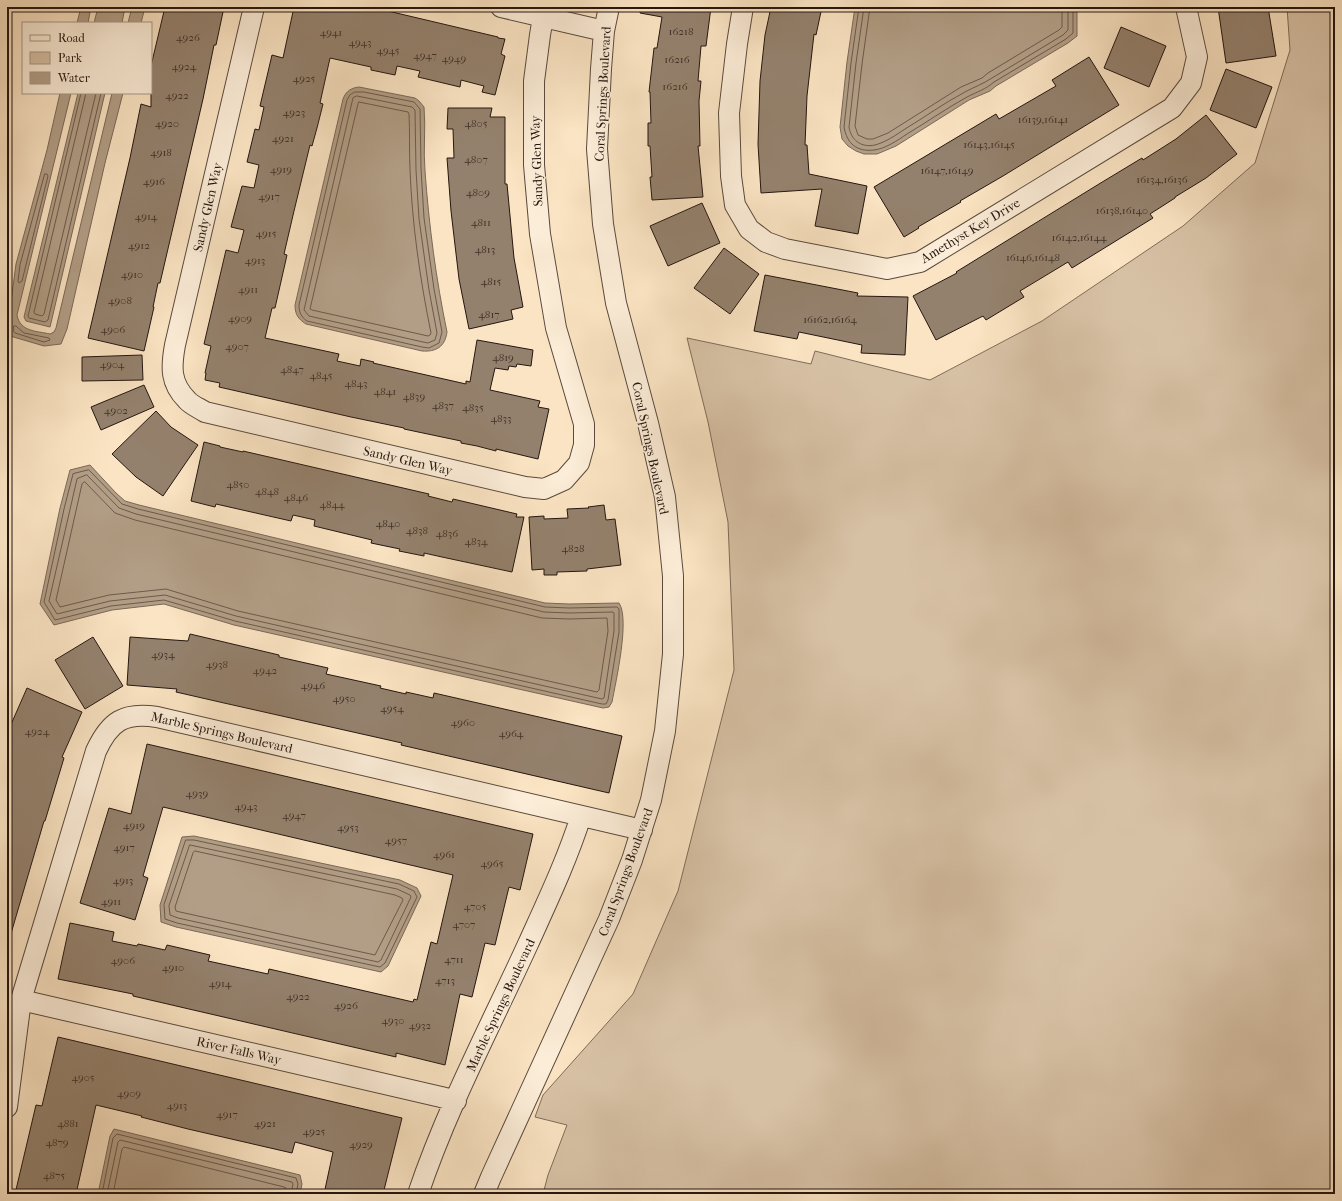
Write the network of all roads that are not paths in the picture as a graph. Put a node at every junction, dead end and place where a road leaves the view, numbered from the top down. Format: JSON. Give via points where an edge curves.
{"nodes":[{"id":1,"x":254,"y":7,"type":"edge"},
{"id":2,"x":501,"y":7,"type":"edge"},
{"id":3,"x":609,"y":7,"type":"edge"},
{"id":4,"x":743,"y":7,"type":"edge"},
{"id":5,"x":1186,"y":7,"type":"edge"},
{"id":6,"x":543,"y":17,"type":"junction"},
{"id":7,"x":604,"y":31,"type":"junction"},
{"id":8,"x":581,"y":816,"type":"junction"},
{"id":9,"x":642,"y":830,"type":"junction"},
{"id":10,"x":21,"y":1000,"type":"junction"},
{"id":11,"x":456,"y":1101,"type":"junction"},
{"id":12,"x":7,"y":1107,"type":"edge"},
{"id":13,"x":418,"y":1194,"type":"edge"},
{"id":14,"x":484,"y":1194,"type":"edge"}],
"edges":[{"from":1,"to":6,"type":"street","name":"Sandy Glen Way","via":[[175,345],[171,365],[175,383],[187,401],[205,412],[525,487],[544,489],[564,480],[579,463],[584,445],[584,424],[556,328],[540,234],[534,165],[534,81]]},
{"from":2,"to":6,"type":"street"},
{"from":3,"to":7,"type":"street","name":"Coral Springs Boulevard"},
{"from":4,"to":5,"type":"street","name":"Amethyst Key Drive","via":[[729,113],[731,176],[735,205],[749,229],[766,242],[785,249],[887,269],[920,262],[1172,108],[1191,83],[1196,57]]},
{"from":6,"to":7,"type":"street"},
{"from":7,"to":9,"type":"street","name":"Coral Springs Boulevard","via":[[597,149],[603,224],[616,303],[665,497],[672,576],[673,654],[665,731]]},
{"from":8,"to":9,"type":"street","name":"Marble Springs Boulevard"},
{"from":8,"to":10,"type":"street","name":"Marble Springs Boulevard","via":[[157,716],[131,716],[112,726],[102,736],[96,751]]},
{"from":8,"to":11,"type":"street","name":"Marble Springs Boulevard","via":[[542,912]]},
{"from":9,"to":14,"type":"street","name":"Coral Springs Boulevard","via":[[609,918]]},
{"from":10,"to":11,"type":"street","name":"River Falls Way"},
{"from":10,"to":12,"type":"street","name":"Marble Springs Boulevard"},
{"from":11,"to":13,"type":"street","name":"Marble Springs Boulevard","via":[[429,1161]]}]}
